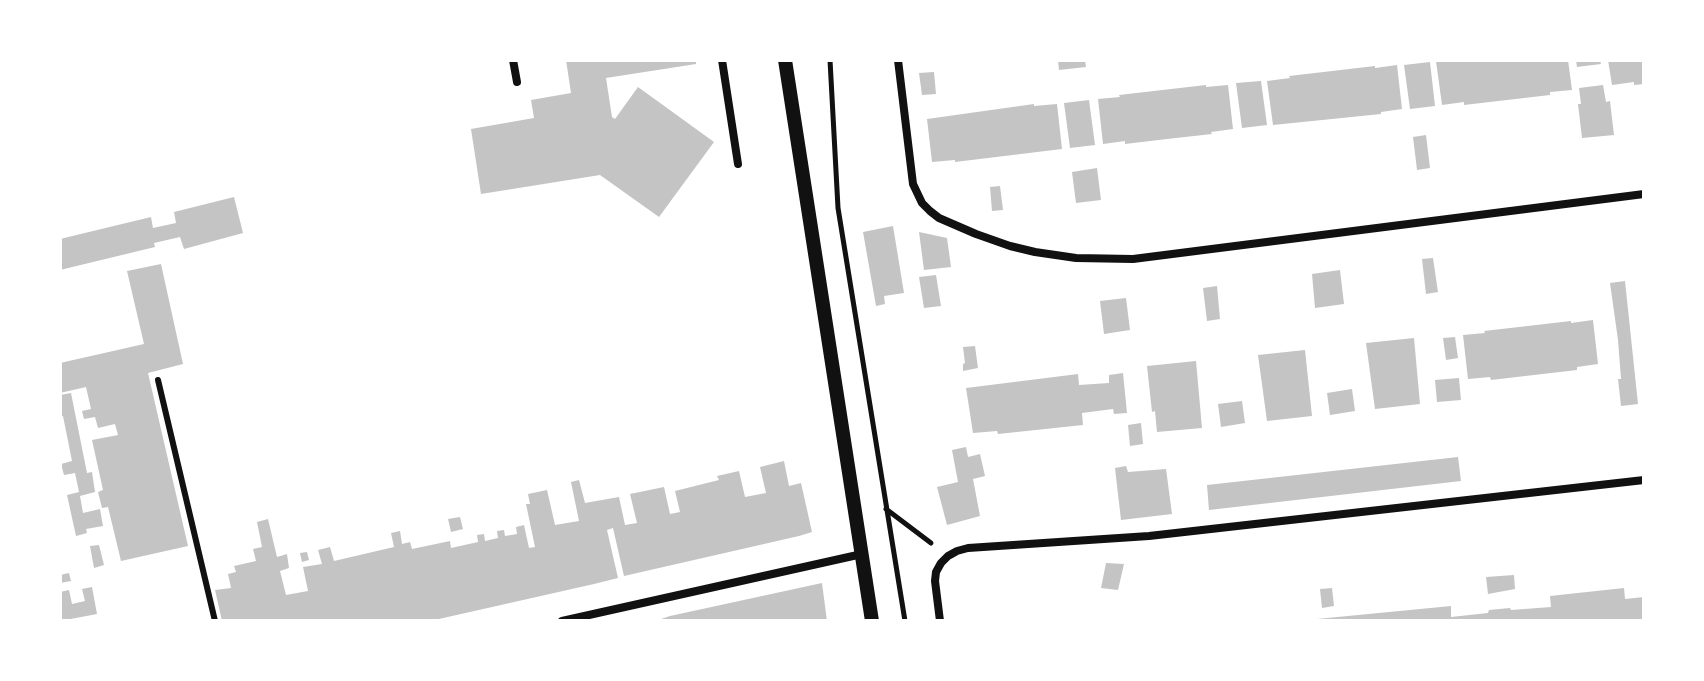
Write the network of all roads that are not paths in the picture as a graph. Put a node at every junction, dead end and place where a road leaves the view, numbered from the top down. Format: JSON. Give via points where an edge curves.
{"nodes":[{"id":1,"x":513,"y":60,"type":"edge"},
{"id":2,"x":722,"y":60,"type":"edge"},
{"id":3,"x":785,"y":60,"type":"edge"},
{"id":4,"x":898,"y":60,"type":"edge"},
{"id":5,"x":517,"y":82,"type":"dead end"},
{"id":6,"x":738,"y":164,"type":"dead end"},
{"id":7,"x":1644,"y":194,"type":"edge"},
{"id":8,"x":158,"y":380,"type":"dead end"},
{"id":9,"x":1644,"y":480,"type":"edge"},
{"id":10,"x":862,"y":554,"type":"junction"},
{"id":11,"x":215,"y":621,"type":"edge"},
{"id":12,"x":562,"y":621,"type":"edge"},
{"id":13,"x":872,"y":621,"type":"edge"},
{"id":14,"x":940,"y":621,"type":"edge"}],
"edges":[{"from":1,"to":5,"type":"street"},
{"from":2,"to":6,"type":"street"},
{"from":3,"to":10,"type":"street"},
{"from":4,"to":7,"type":"street","via":[[913,184],[922,203],[939,218],[991,240],[1055,256],[1152,257]]},
{"from":8,"to":11,"type":"lane"},
{"from":9,"to":14,"type":"street","via":[[1149,536],[980,546],[948,556],[936,572]]},
{"from":10,"to":12,"type":"street"},
{"from":10,"to":13,"type":"street"}]}
